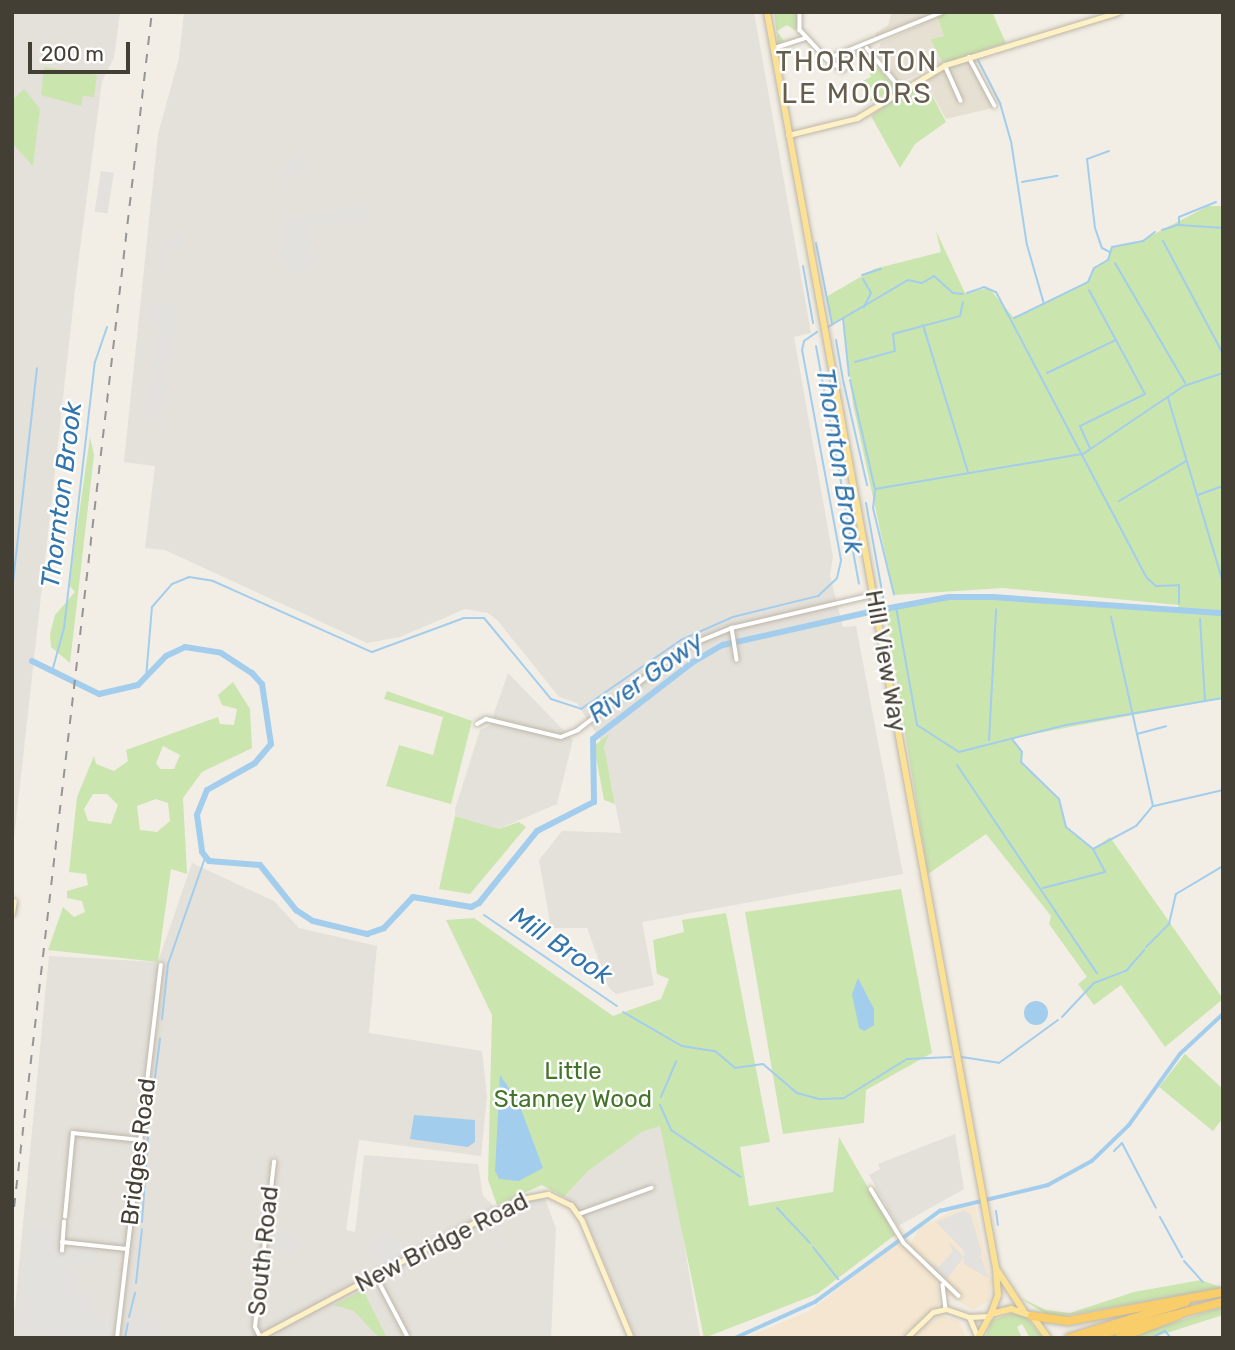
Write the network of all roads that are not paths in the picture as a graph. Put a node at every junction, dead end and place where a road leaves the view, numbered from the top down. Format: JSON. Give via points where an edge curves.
{"nodes":[{"id":1,"x":767,"y":12,"type":"edge"},
{"id":2,"x":800,"y":12,"type":"edge"},
{"id":3,"x":920,"y":12,"type":"edge"},
{"id":4,"x":943,"y":12,"type":"edge"},
{"id":5,"x":1118,"y":12,"type":"edge"},
{"id":6,"x":923,"y":21,"type":"junction"},
{"id":7,"x":806,"y":38,"type":"junction"},
{"id":8,"x":879,"y":42,"type":"junction"},
{"id":9,"x":774,"y":48,"type":"junction"},
{"id":10,"x":866,"y":48,"type":"junction"},
{"id":11,"x":853,"y":51,"type":"junction"},
{"id":12,"x":874,"y":53,"type":"junction"},
{"id":13,"x":970,"y":57,"type":"junction"},
{"id":14,"x":827,"y":59,"type":"junction"},
{"id":15,"x":945,"y":65,"type":"junction"},
{"id":16,"x":901,"y":89,"type":"junction"},
{"id":17,"x":961,"y":101,"type":"dead end"},
{"id":18,"x":995,"y":106,"type":"dead end"},
{"id":19,"x":788,"y":135,"type":"junction"},
{"id":20,"x":873,"y":595,"type":"junction"},
{"id":21,"x":732,"y":628,"type":"junction"},
{"id":22,"x":737,"y":660,"type":"dead end"},
{"id":23,"x":477,"y":724,"type":"dead end"},
{"id":24,"x":14,"y":901,"type":"edge"},
{"id":25,"x":12,"y":913,"type":"edge"},
{"id":26,"x":161,"y":966,"type":"dead end"},
{"id":27,"x":141,"y":1140,"type":"junction"},
{"id":28,"x":274,"y":1162,"type":"dead end"},
{"id":29,"x":651,"y":1188,"type":"dead end"},
{"id":30,"x":871,"y":1189,"type":"dead end"},
{"id":31,"x":579,"y":1214,"type":"junction"},
{"id":32,"x":62,"y":1242,"type":"junction"},
{"id":33,"x":127,"y":1249,"type":"junction"},
{"id":34,"x":61,"y":1251,"type":"dead end"},
{"id":35,"x":996,"y":1268,"type":"junction"},
{"id":36,"x":376,"y":1276,"type":"junction"},
{"id":37,"x":943,"y":1282,"type":"junction"},
{"id":38,"x":1223,"y":1293,"type":"edge"},
{"id":39,"x":959,"y":1296,"type":"dead end"},
{"id":40,"x":1223,"y":1303,"type":"edge"},
{"id":41,"x":946,"y":1309,"type":"junction"},
{"id":42,"x":1024,"y":1311,"type":"junction"},
{"id":43,"x":991,"y":1315,"type":"junction"},
{"id":44,"x":1032,"y":1316,"type":"junction"},
{"id":45,"x":969,"y":1317,"type":"junction"},
{"id":46,"x":407,"y":1335,"type":"dead end"},
{"id":47,"x":258,"y":1337,"type":"edge"},
{"id":48,"x":117,"y":1338,"type":"edge"},
{"id":49,"x":631,"y":1338,"type":"edge"},
{"id":50,"x":906,"y":1338,"type":"edge"},
{"id":51,"x":978,"y":1338,"type":"edge"},
{"id":52,"x":1048,"y":1338,"type":"edge"},
{"id":53,"x":1069,"y":1338,"type":"edge"},
{"id":54,"x":1087,"y":1338,"type":"edge"},
{"id":55,"x":1119,"y":1338,"type":"edge"}],
"edges":[{"from":1,"to":9,"type":"main road","name":"Hill View Way"},
{"from":2,"to":7,"type":"street"},
{"from":3,"to":6,"type":"street"},
{"from":4,"to":6,"type":"street"},
{"from":5,"to":13,"type":"street"},
{"from":6,"to":8,"type":"street"},
{"from":7,"to":9,"type":"street"},
{"from":7,"to":14,"type":"street"},
{"from":8,"to":10,"type":"street"},
{"from":8,"to":12,"type":"street"},
{"from":9,"to":19,"type":"main road","name":"Hill View Way"},
{"from":10,"to":11,"type":"street"},
{"from":10,"to":12,"type":"street"},
{"from":11,"to":14,"type":"street"},
{"from":11,"to":14,"type":"street","via":[[843,70]]},
{"from":12,"to":16,"type":"street"},
{"from":13,"to":15,"type":"street"},
{"from":13,"to":18,"type":"street"},
{"from":15,"to":16,"type":"street"},
{"from":15,"to":17,"type":"street"},
{"from":16,"to":19,"type":"street","via":[[857,118]]},
{"from":19,"to":20,"type":"main road","name":"Hill View Way"},
{"from":20,"to":21,"type":"street"},
{"from":20,"to":35,"type":"main road","name":"Hill View Way"},
{"from":21,"to":22,"type":"street"},
{"from":21,"to":23,"type":"street","via":[[685,648],[569,734],[546,737],[486,719]]},
{"from":24,"to":25,"type":"street"},
{"from":26,"to":27,"type":"street","name":"Bridges Road"},
{"from":27,"to":32,"type":"street","via":[[73,1133]]},
{"from":27,"to":33,"type":"street","name":"Bridges Road"},
{"from":28,"to":47,"type":"street","name":"South Road","via":[[255,1328]]},
{"from":29,"to":31,"type":"street"},
{"from":30,"to":37,"type":"street","via":[[904,1243]]},
{"from":31,"to":36,"type":"street","name":"New Bridge Road","via":[[559,1197],[528,1195]]},
{"from":31,"to":49,"type":"street","via":[[622,1306]]},
{"from":32,"to":33,"type":"street"},
{"from":32,"to":34,"type":"street"},
{"from":33,"to":48,"type":"street","name":"Bridges Road"},
{"from":35,"to":42,"type":"main road","name":"Hill View Way"},
{"from":35,"to":43,"type":"main road","name":"Hill View Way","via":[[998,1295]]},
{"from":36,"to":46,"type":"street"},
{"from":36,"to":47,"type":"street","name":"New Bridge Road"},
{"from":37,"to":39,"type":"street"},
{"from":37,"to":41,"type":"street"},
{"from":38,"to":44,"type":"highway","via":[[1068,1321]]},
{"from":38,"to":53,"type":"highway","via":[[1157,1308]]},
{"from":40,"to":54,"type":"highway"},
{"from":40,"to":55,"type":"highway"},
{"from":41,"to":45,"type":"street"},
{"from":41,"to":50,"type":"street","via":[[933,1312]]},
{"from":42,"to":43,"type":"main road"},
{"from":42,"to":44,"type":"main road"},
{"from":43,"to":45,"type":"street"},
{"from":43,"to":51,"type":"main road","name":"Hill View Way"},
{"from":44,"to":52,"type":"main road"},
{"from":45,"to":51,"type":"street"}]}
